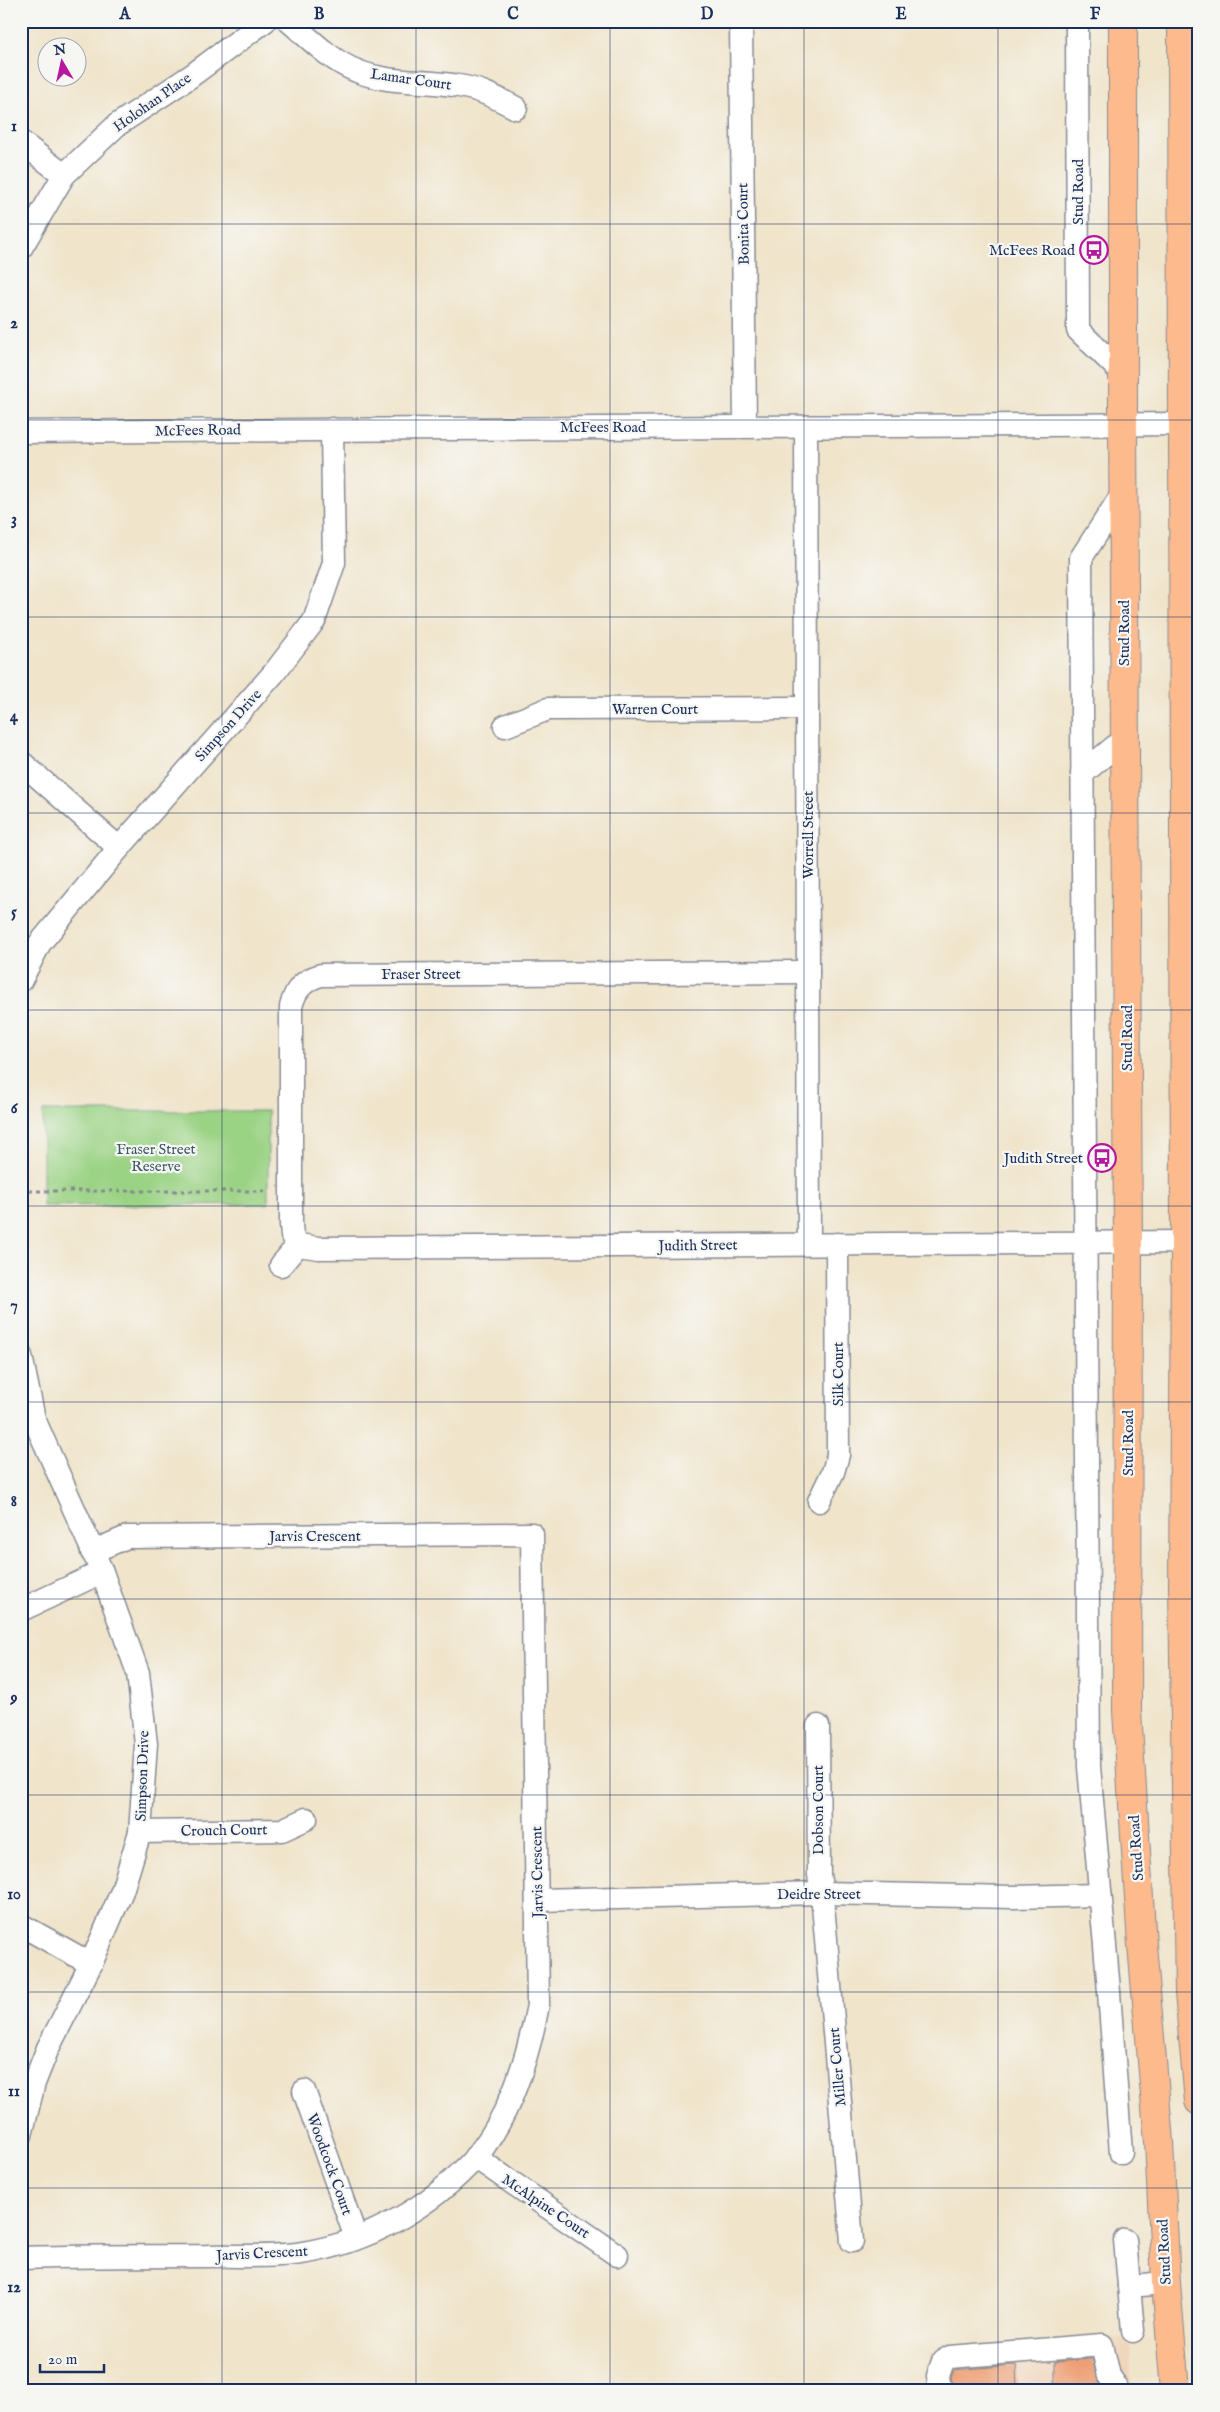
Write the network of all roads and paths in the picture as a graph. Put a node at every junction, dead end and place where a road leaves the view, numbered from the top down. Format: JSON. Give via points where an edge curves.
{"nodes":[{"id":1,"x":266,"y":21,"type":"edge"},
{"id":2,"x":289,"y":21,"type":"edge"},
{"id":3,"x":741,"y":21,"type":"edge"},
{"id":4,"x":1077,"y":21,"type":"edge"},
{"id":5,"x":1123,"y":21,"type":"edge"},
{"id":6,"x":1182,"y":21,"type":"edge"},
{"id":7,"x":516,"y":108,"type":"dead end"},
{"id":8,"x":21,"y":142,"type":"edge"},
{"id":9,"x":64,"y":175,"type":"junction"},
{"id":10,"x":21,"y":248,"type":"edge"},
{"id":11,"x":1122,"y":373,"type":"junction"},
{"id":12,"x":1122,"y":424,"type":"junction"},
{"id":13,"x":1184,"y":424,"type":"junction"},
{"id":14,"x":745,"y":426,"type":"junction"},
{"id":15,"x":806,"y":427,"type":"junction"},
{"id":16,"x":332,"y":429,"type":"junction"},
{"id":17,"x":21,"y":432,"type":"edge"},
{"id":18,"x":1123,"y":493,"type":"junction"},
{"id":19,"x":808,"y":708,"type":"junction"},
{"id":20,"x":505,"y":726,"type":"dead end"},
{"id":21,"x":1125,"y":738,"type":"junction"},
{"id":22,"x":21,"y":762,"type":"edge"},
{"id":23,"x":1082,"y":774,"type":"junction"},
{"id":24,"x":118,"y":848,"type":"junction"},
{"id":25,"x":808,"y":972,"type":"junction"},
{"id":26,"x":21,"y":980,"type":"edge"},
{"id":27,"x":21,"y":1191,"type":"edge"},
{"id":28,"x":291,"y":1191,"type":"junction"},
{"id":29,"x":1185,"y":1242,"type":"junction"},
{"id":30,"x":809,"y":1243,"type":"junction"},
{"id":31,"x":1128,"y":1243,"type":"junction"},
{"id":32,"x":837,"y":1244,"type":"junction"},
{"id":33,"x":1085,"y":1244,"type":"junction"},
{"id":34,"x":298,"y":1245,"type":"junction"},
{"id":35,"x":281,"y":1265,"type":"dead end"},
{"id":36,"x":21,"y":1356,"type":"edge"},
{"id":37,"x":819,"y":1501,"type":"dead end"},
{"id":38,"x":97,"y":1562,"type":"junction"},
{"id":39,"x":21,"y":1610,"type":"edge"},
{"id":40,"x":818,"y":1726,"type":"dead end"},
{"id":41,"x":306,"y":1819,"type":"dead end"},
{"id":42,"x":140,"y":1832,"type":"junction"},
{"id":43,"x":822,"y":1894,"type":"junction"},
{"id":44,"x":1100,"y":1895,"type":"junction"},
{"id":45,"x":537,"y":1900,"type":"junction"},
{"id":46,"x":21,"y":1925,"type":"edge"},
{"id":47,"x":91,"y":1964,"type":"junction"},
{"id":48,"x":1194,"y":1992,"type":"edge"},
{"id":49,"x":304,"y":2090,"type":"dead end"},
{"id":50,"x":1199,"y":2101,"type":"edge"},
{"id":51,"x":21,"y":2135,"type":"edge"},
{"id":52,"x":1121,"y":2153,"type":"dead end"},
{"id":53,"x":475,"y":2157,"type":"junction"},
{"id":54,"x":356,"y":2238,"type":"junction"},
{"id":55,"x":1125,"y":2240,"type":"dead end"},
{"id":56,"x":852,"y":2241,"type":"dead end"},
{"id":57,"x":617,"y":2255,"type":"dead end"},
{"id":58,"x":21,"y":2258,"type":"edge"},
{"id":59,"x":1166,"y":2283,"type":"junction"},
{"id":60,"x":1129,"y":2286,"type":"junction"},
{"id":61,"x":1133,"y":2331,"type":"dead end"},
{"id":62,"x":1116,"y":2386,"type":"dead end"},
{"id":63,"x":940,"y":2391,"type":"edge"},
{"id":64,"x":1176,"y":2391,"type":"edge"}],
"edges":[{"from":1,"to":9,"type":"street","name":"Holohan Place","via":[[117,125]]},
{"from":2,"to":7,"type":"street","name":"Lamar Court","via":[[332,58],[357,71],[482,91]]},
{"from":3,"to":14,"type":"street","name":"Bonita Court"},
{"from":4,"to":11,"type":"street","name":"Stud Road","via":[[1078,330]]},
{"from":5,"to":11,"type":"highway","name":"Stud Road"},
{"from":6,"to":13,"type":"highway"},
{"from":8,"to":9,"type":"street"},
{"from":9,"to":10,"type":"street","name":"Holohan Place"},
{"from":11,"to":12,"type":"highway","name":"Stud Road"},
{"from":12,"to":13,"type":"street","name":"McFees Road"},
{"from":12,"to":15,"type":"street","name":"McFees Road"},
{"from":12,"to":18,"type":"highway","name":"Stud Road"},
{"from":13,"to":29,"type":"highway"},
{"from":14,"to":15,"type":"street","name":"McFees Road"},
{"from":14,"to":16,"type":"street","name":"McFees Road"},
{"from":15,"to":19,"type":"street","name":"Worrell Street"},
{"from":16,"to":17,"type":"street","name":"McFees Road"},
{"from":16,"to":24,"type":"street","name":"Simpson Drive","via":[[334,563],[314,621],[274,673]]},
{"from":18,"to":21,"type":"highway","name":"Stud Road"},
{"from":18,"to":23,"type":"street","via":[[1081,558]]},
{"from":19,"to":20,"type":"street","name":"Warren Court","via":[[548,709]]},
{"from":19,"to":25,"type":"street","name":"Worrell Street"},
{"from":21,"to":23,"type":"street"},
{"from":21,"to":31,"type":"highway","name":"Stud Road"},
{"from":22,"to":24,"type":"street"},
{"from":23,"to":33,"type":"street"},
{"from":24,"to":26,"type":"street","name":"Simpson Drive","via":[[40,943]]},
{"from":25,"to":28,"type":"street","name":"Fraser Street","via":[[331,975],[310,978],[297,990],[290,1007]]},
{"from":25,"to":30,"type":"street","name":"Worrell Street"},
{"from":27,"to":28,"type":"path"},
{"from":28,"to":34,"type":"street","name":"Fraser Street","via":[[292,1236]]},
{"from":29,"to":31,"type":"street","name":"Judith Street"},
{"from":29,"to":48,"type":"highway","via":[[1183,1587]]},
{"from":30,"to":32,"type":"street","name":"Judith Street"},
{"from":30,"to":34,"type":"street","name":"Judith Street","via":[[328,1248]]},
{"from":31,"to":33,"type":"street","name":"Judith Street"},
{"from":31,"to":59,"type":"highway","name":"Stud Road","via":[[1127,1711],[1159,2142]]},
{"from":32,"to":33,"type":"street","name":"Judith Street"},
{"from":32,"to":37,"type":"street","name":"Silk Court","via":[[838,1455],[834,1472]]},
{"from":33,"to":44,"type":"street","via":[[1089,1767]]},
{"from":34,"to":35,"type":"street"},
{"from":36,"to":38,"type":"street","name":"Simpson Drive","via":[[34,1419]]},
{"from":38,"to":39,"type":"street"},
{"from":38,"to":42,"type":"street","name":"Simpson Drive","via":[[138,1673],[146,1744]]},
{"from":38,"to":45,"type":"street","name":"Jarvis Crescent","via":[[127,1537],[532,1534]]},
{"from":40,"to":43,"type":"street","name":"Dobson Court","via":[[818,1875]]},
{"from":41,"to":42,"type":"street","name":"Crouch Court","via":[[282,1830]]},
{"from":42,"to":47,"type":"street","name":"Simpson Drive","via":[[122,1891]]},
{"from":43,"to":44,"type":"street","name":"Deidre Street"},
{"from":43,"to":45,"type":"street","name":"Deidre Street"},
{"from":43,"to":56,"type":"street","name":"Miller Court"},
{"from":44,"to":52,"type":"street"},
{"from":45,"to":53,"type":"street","name":"Jarvis Crescent","via":[[538,2005],[532,2036],[512,2093]]},
{"from":46,"to":47,"type":"street"},
{"from":47,"to":51,"type":"street","name":"Simpson Drive","via":[[48,2048],[34,2083]]},
{"from":48,"to":50,"type":"highway"},
{"from":49,"to":54,"type":"street","name":"Woodcock Court"},
{"from":53,"to":54,"type":"street","name":"Jarvis Crescent","via":[[416,2209]]},
{"from":53,"to":57,"type":"street","name":"McAlpine Court"},
{"from":54,"to":58,"type":"street","name":"Jarvis Crescent","via":[[323,2248],[280,2255]]},
{"from":55,"to":60,"type":"street"},
{"from":59,"to":60,"type":"street"},
{"from":59,"to":64,"type":"highway","name":"Stud Road"},
{"from":60,"to":61,"type":"street"},
{"from":62,"to":63,"type":"street","via":[[1109,2376],[1102,2345],[950,2357],[943,2361],[938,2376]]}]}
